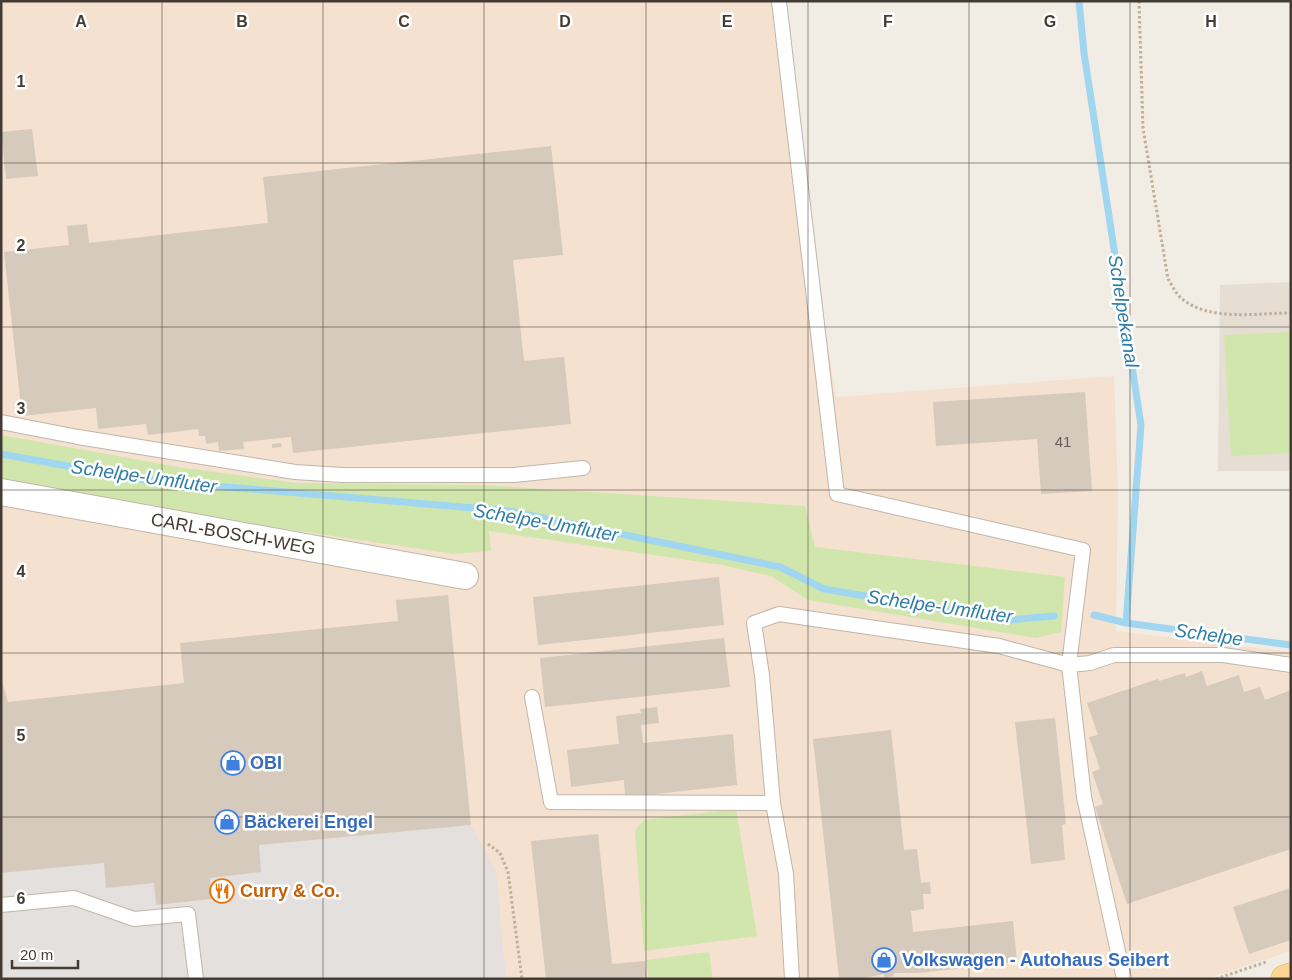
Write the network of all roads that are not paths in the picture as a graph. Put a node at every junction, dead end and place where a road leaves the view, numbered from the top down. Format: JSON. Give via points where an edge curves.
{"nodes":[{"id":1,"x":779,"y":1,"type":"edge"},
{"id":2,"x":1,"y":422,"type":"edge"},
{"id":3,"x":583,"y":468,"type":"dead end"},
{"id":4,"x":1,"y":492,"type":"edge"},
{"id":5,"x":465,"y":576,"type":"dead end"},
{"id":6,"x":1069,"y":665,"type":"junction"},
{"id":7,"x":1291,"y":666,"type":"edge"},
{"id":8,"x":532,"y":698,"type":"dead end"},
{"id":9,"x":772,"y":803,"type":"junction"},
{"id":10,"x":1,"y":905,"type":"edge"},
{"id":11,"x":196,"y":979,"type":"edge"},
{"id":12,"x":792,"y":979,"type":"edge"},
{"id":13,"x":1124,"y":979,"type":"edge"}],
"edges":[{"from":1,"to":6,"type":"lane","via":[[836,494],[1083,550]]},
{"from":2,"to":3,"type":"lane","via":[[295,472],[514,475]]},
{"from":4,"to":5,"type":"street","name":"CARL-BOSCH-WEG"},
{"from":6,"to":7,"type":"lane","via":[[1090,663],[1114,655],[1223,655]]},
{"from":6,"to":9,"type":"lane","via":[[999,646],[812,618],[779,614],[754,623],[762,675]]},
{"from":6,"to":13,"type":"lane","via":[[1084,797]]},
{"from":8,"to":9,"type":"lane","via":[[551,802]]},
{"from":9,"to":12,"type":"lane","via":[[786,874]]},
{"from":10,"to":11,"type":"lane","via":[[74,898],[134,919],[188,914]]}]}
